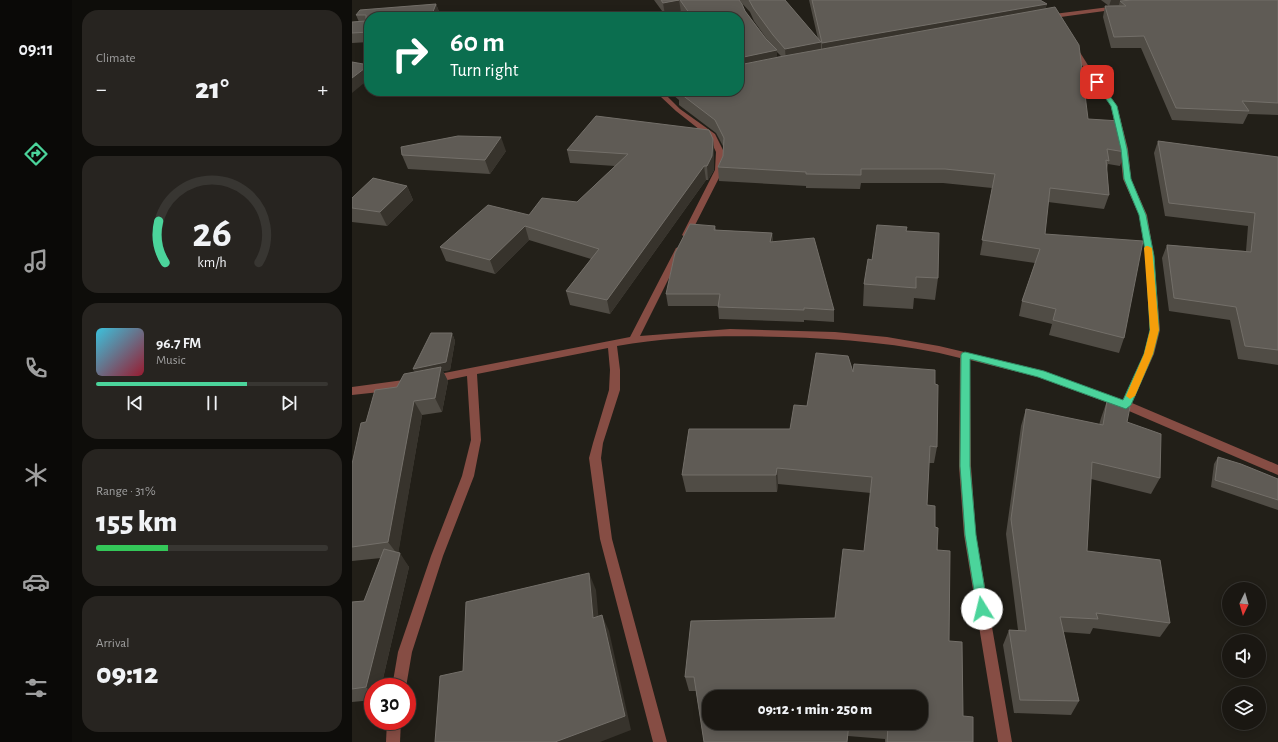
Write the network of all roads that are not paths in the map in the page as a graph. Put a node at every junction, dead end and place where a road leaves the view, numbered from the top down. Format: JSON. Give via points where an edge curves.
{"nodes":[{"id":1,"x":1127,"y":7,"type":"edge"},
{"id":2,"x":1040,"y":19,"type":"edge"},
{"id":3,"x":1070,"y":41,"type":"edge"},
{"id":4,"x":663,"y":96,"type":"edge"},
{"id":5,"x":633,"y":340,"type":"junction"},
{"id":6,"x":612,"y":344,"type":"junction"},
{"id":7,"x":965,"y":355,"type":"junction"},
{"id":8,"x":472,"y":371,"type":"junction"},
{"id":9,"x":352,"y":391,"type":"edge"},
{"id":10,"x":1126,"y":405,"type":"junction"},
{"id":11,"x":1278,"y":470,"type":"edge"},
{"id":12,"x":401,"y":678,"type":"edge"},
{"id":13,"x":394,"y":730,"type":"edge"},
{"id":14,"x":393,"y":742,"type":"edge"},
{"id":15,"x":660,"y":742,"type":"edge"},
{"id":16,"x":1005,"y":742,"type":"edge"}],
"edges":[{"from":1,"to":2,"type":"street","via":[[1057,19]]},
{"from":3,"to":10,"type":"street","via":[[1114,106],[1124,149],[1127,179],[1143,215],[1150,256],[1154,330],[1149,354]]},
{"from":4,"to":5,"type":"street","via":[[712,136],[721,160],[709,191]]},
{"from":5,"to":6,"type":"street"},
{"from":5,"to":7,"type":"street","via":[[730,332],[835,335],[887,340]]},
{"from":6,"to":8,"type":"street"},
{"from":6,"to":15,"type":"street","via":[[616,380],[614,395],[595,458],[606,539]]},
{"from":7,"to":10,"type":"street","via":[[1040,374]]},
{"from":7,"to":16,"type":"street","via":[[965,466],[970,535]]},
{"from":8,"to":9,"type":"street","via":[[389,387]]},
{"from":8,"to":12,"type":"street","via":[[476,440],[468,476],[437,556],[405,652]]},
{"from":10,"to":11,"type":"street"},
{"from":13,"to":14,"type":"street"}]}
